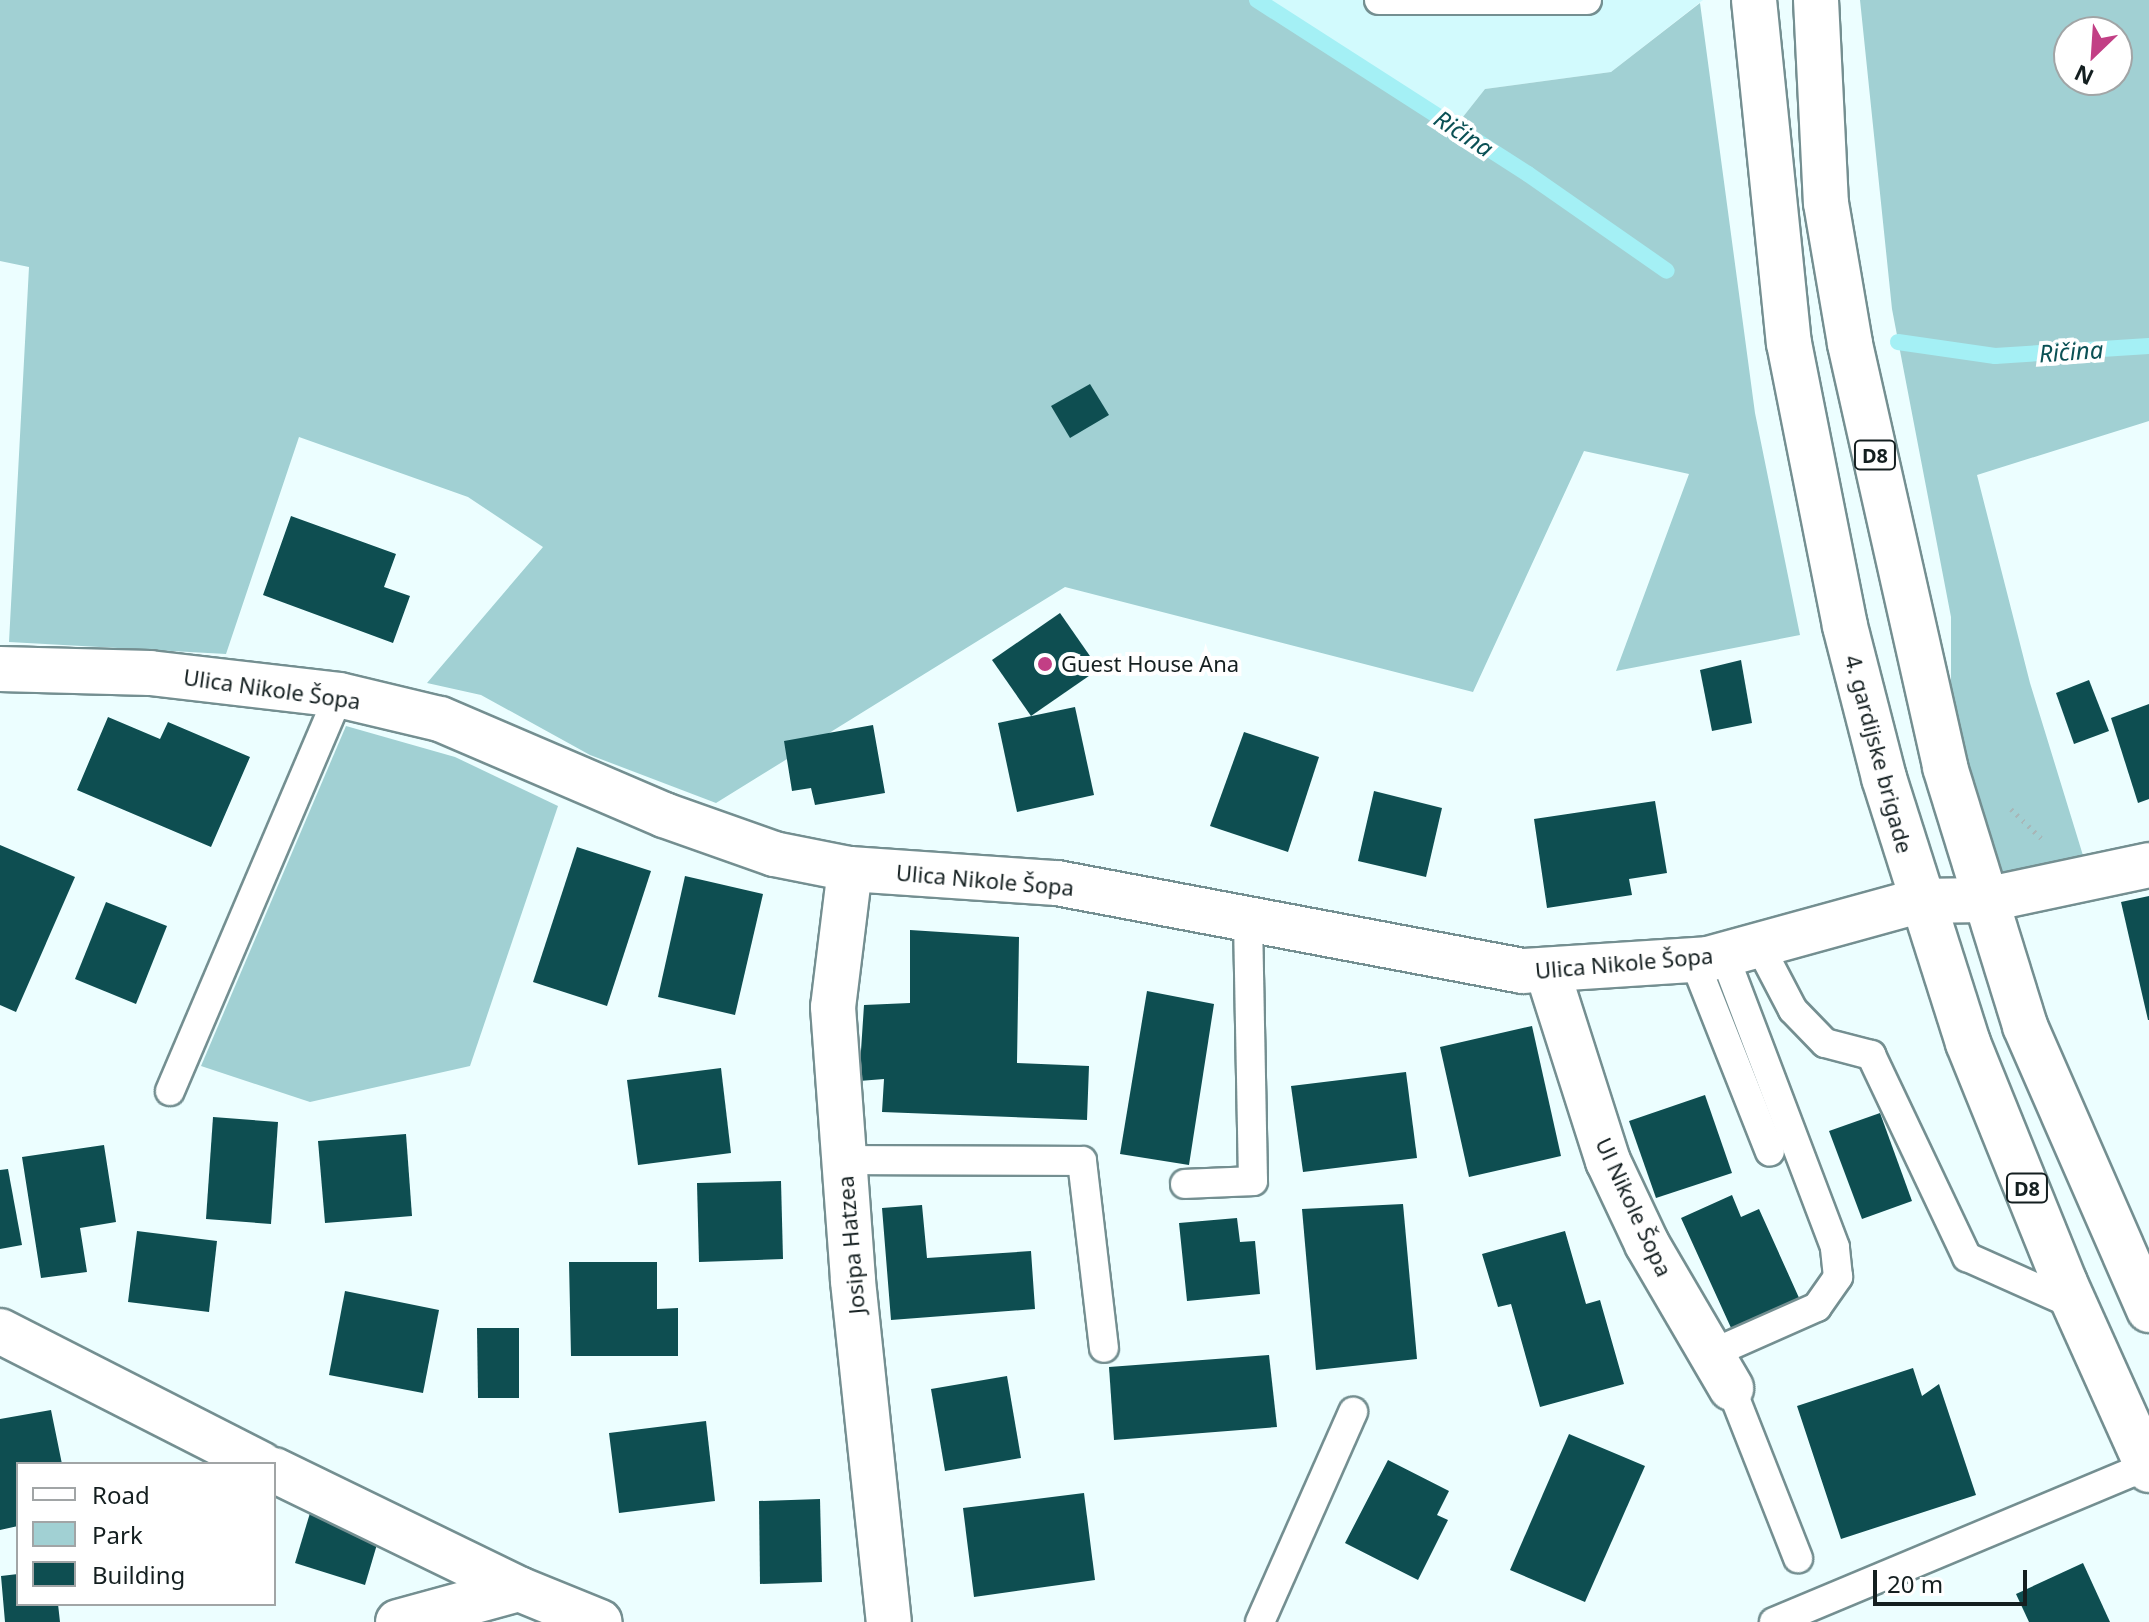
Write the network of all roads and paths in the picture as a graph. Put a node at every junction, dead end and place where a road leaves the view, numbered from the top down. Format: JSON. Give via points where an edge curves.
{"nodes":[{"id":1,"x":1379,"y":0,"type":"edge"},
{"id":2,"x":1587,"y":0,"type":"edge"},
{"id":3,"x":1754,"y":0,"type":"edge"},
{"id":4,"x":1816,"y":0,"type":"edge"},
{"id":5,"x":0,"y":669,"type":"edge"},
{"id":6,"x":339,"y":695,"type":"junction"},
{"id":7,"x":2149,"y":865,"type":"edge"},
{"id":8,"x":850,"y":869,"type":"junction"},
{"id":9,"x":1985,"y":900,"type":"junction"},
{"id":10,"x":1919,"y":901,"type":"junction"},
{"id":11,"x":1248,"y":919,"type":"junction"},
{"id":12,"x":1726,"y":953,"type":"junction"},
{"id":13,"x":1547,"y":970,"type":"junction"},
{"id":14,"x":170,"y":1091,"type":"dead end"},
{"id":15,"x":1770,"y":1152,"type":"dead end"},
{"id":16,"x":845,"y":1160,"type":"junction"},
{"id":17,"x":1185,"y":1184,"type":"dead end"},
{"id":18,"x":2075,"y":1305,"type":"junction"},
{"id":19,"x":2149,"y":1310,"type":"edge"},
{"id":20,"x":0,"y":1331,"type":"edge"},
{"id":21,"x":1104,"y":1348,"type":"dead end"},
{"id":22,"x":1721,"y":1371,"type":"junction"},
{"id":23,"x":1353,"y":1412,"type":"dead end"},
{"id":24,"x":257,"y":1462,"type":"edge"},
{"id":25,"x":2148,"y":1468,"type":"edge"},
{"id":26,"x":276,"y":1471,"type":"edge"},
{"id":27,"x":1798,"y":1558,"type":"dead end"},
{"id":28,"x":519,"y":1589,"type":"junction"},
{"id":29,"x":398,"y":1622,"type":"edge"},
{"id":30,"x":600,"y":1622,"type":"edge"},
{"id":31,"x":889,"y":1622,"type":"edge"},
{"id":32,"x":1260,"y":1622,"type":"edge"},
{"id":33,"x":1774,"y":1622,"type":"edge"}],
"edges":[{"from":1,"to":2,"type":"lane"},
{"from":3,"to":10,"type":"street","name":"4. gardijske brigade","number":"D8","via":[[1789,343],[1845,626]]},
{"from":4,"to":9,"type":"street","number":"D8","via":[[1826,203],[1850,344],[1945,767]]},
{"from":5,"to":6,"type":"street","name":"Ulica Nikole Šopa","via":[[150,673]]},
{"from":6,"to":8,"type":"street","name":"Ulica Nikole Šopa","via":[[440,719],[664,815],[774,854]]},
{"from":6,"to":14,"type":"lane"},
{"from":7,"to":9,"type":"street","name":"Ulica Nikole Šopa"},
{"from":8,"to":11,"type":"street","name":"Ulica Nikole Šopa","via":[[1057,883]]},
{"from":8,"to":16,"type":"street","name":"Josipa Hatzea","via":[[833,1007]]},
{"from":9,"to":10,"type":"street","name":"Ulica Nikole Šopa"},
{"from":9,"to":19,"type":"street","number":"D8","via":[[2025,1026]]},
{"from":10,"to":12,"type":"street","name":"Ulica Nikole Šopa"},
{"from":10,"to":18,"type":"street","name":"4. gardijske brigade","number":"D8","via":[[1968,1043]]},
{"from":11,"to":13,"type":"street","name":"Ulica Nikole Šopa","via":[[1523,971]]},
{"from":11,"to":17,"type":"lane","via":[[1253,1181]]},
{"from":12,"to":13,"type":"street","name":"Ulica Nikole Šopa"},
{"from":12,"to":15,"type":"lane"},
{"from":12,"to":18,"type":"lane","via":[[1825,1043],[1871,1055],[1967,1257]]},
{"from":12,"to":22,"type":"lane","via":[[1835,1247],[1838,1277],[1817,1307]]},
{"from":13,"to":22,"type":"street","name":"Ul Nikole Šopa","via":[[1608,1161],[1647,1244]]},
{"from":16,"to":21,"type":"lane","via":[[1082,1161]]},
{"from":16,"to":31,"type":"street","name":"Josipa Hatzea"},
{"from":18,"to":25,"type":"street","name":"4. gardijske brigade","number":"D8"},
{"from":20,"to":24,"type":"street"},
{"from":22,"to":27,"type":"lane"},
{"from":23,"to":32,"type":"lane"},
{"from":25,"to":33,"type":"lane"},
{"from":26,"to":28,"type":"street"},
{"from":28,"to":29,"type":"street"},
{"from":28,"to":30,"type":"street"}]}
